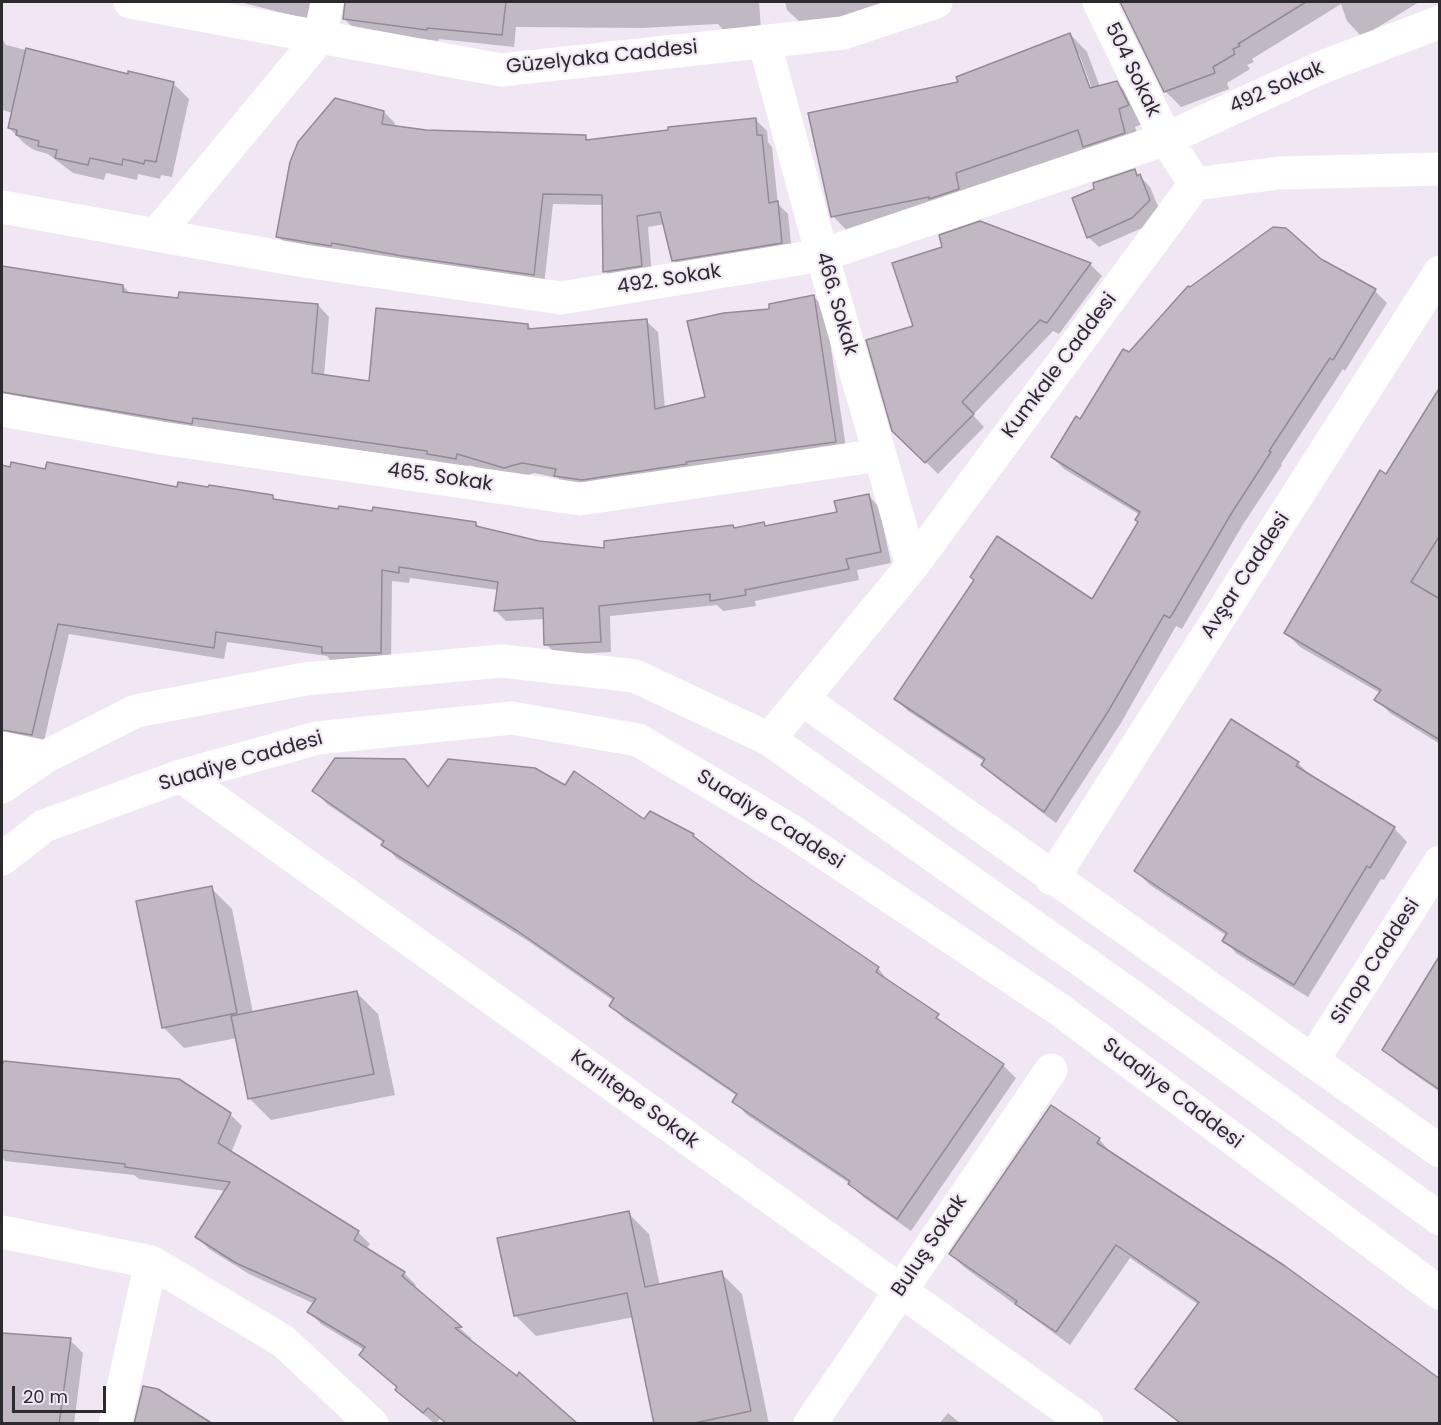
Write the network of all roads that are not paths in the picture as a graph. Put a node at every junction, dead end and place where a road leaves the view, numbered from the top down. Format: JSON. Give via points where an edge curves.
{"nodes":[{"id":1,"x":130,"y":2,"type":"edge"},
{"id":2,"x":327,"y":2,"type":"edge"},
{"id":3,"x":936,"y":2,"type":"edge"},
{"id":4,"x":1099,"y":2,"type":"edge"},
{"id":5,"x":1440,"y":22,"type":"edge"},
{"id":6,"x":320,"y":37,"type":"junction"},
{"id":7,"x":764,"y":41,"type":"junction"},
{"id":8,"x":1166,"y":139,"type":"junction"},
{"id":9,"x":1440,"y":169,"type":"edge"},
{"id":10,"x":1195,"y":184,"type":"junction"},
{"id":11,"x":2,"y":207,"type":"edge"},
{"id":12,"x":156,"y":235,"type":"junction"},
{"id":13,"x":822,"y":255,"type":"junction"},
{"id":14,"x":1440,"y":272,"type":"edge"},
{"id":15,"x":2,"y":410,"type":"edge"},
{"id":16,"x":880,"y":455,"type":"junction"},
{"id":17,"x":912,"y":567,"type":"junction"},
{"id":18,"x":802,"y":699,"type":"junction"},
{"id":19,"x":770,"y":739,"type":"junction"},
{"id":20,"x":2,"y":748,"type":"edge"},
{"id":21,"x":45,"y":757,"type":"junction"},
{"id":22,"x":181,"y":776,"type":"junction"},
{"id":23,"x":2,"y":788,"type":"edge"},
{"id":24,"x":2,"y":859,"type":"edge"},
{"id":25,"x":1440,"y":862,"type":"edge"},
{"id":26,"x":1052,"y":879,"type":"junction"},
{"id":27,"x":1312,"y":1061,"type":"junction"},
{"id":28,"x":1051,"y":1070,"type":"dead end"},
{"id":29,"x":1440,"y":1151,"type":"edge"},
{"id":30,"x":1440,"y":1219,"type":"edge"},
{"id":31,"x":2,"y":1232,"type":"edge"},
{"id":32,"x":151,"y":1262,"type":"junction"},
{"id":33,"x":900,"y":1291,"type":"junction"},
{"id":34,"x":1440,"y":1293,"type":"edge"},
{"id":35,"x":115,"y":1424,"type":"edge"},
{"id":36,"x":372,"y":1424,"type":"edge"},
{"id":37,"x":810,"y":1424,"type":"edge"},
{"id":38,"x":1087,"y":1424,"type":"edge"}],
"edges":[{"from":1,"to":6,"type":"street","name":"Güzelyaka Caddesi"},
{"from":2,"to":6,"type":"street"},
{"from":3,"to":7,"type":"street","name":"Güzelyaka Caddesi","via":[[843,33]]},
{"from":4,"to":8,"type":"street","name":"504 Sokak"},
{"from":5,"to":8,"type":"street","name":"492 Sokak","via":[[1320,68]]},
{"from":6,"to":7,"type":"street","name":"Güzelyaka Caddesi","via":[[501,70]]},
{"from":6,"to":12,"type":"street"},
{"from":7,"to":13,"type":"street","name":"466. Sokak"},
{"from":8,"to":10,"type":"street"},
{"from":8,"to":13,"type":"street","name":"492. Sokak"},
{"from":9,"to":10,"type":"street","via":[[1279,173]]},
{"from":10,"to":17,"type":"street","name":"Kumkale Caddesi"},
{"from":11,"to":12,"type":"street"},
{"from":12,"to":13,"type":"street","name":"492. Sokak","via":[[561,298]]},
{"from":13,"to":16,"type":"street","name":"466. Sokak"},
{"from":14,"to":26,"type":"street","name":"Avşar Caddesi"},
{"from":15,"to":16,"type":"street","name":"465. Sokak","via":[[161,438],[580,498]]},
{"from":16,"to":17,"type":"street","name":"466. Sokak"},
{"from":17,"to":18,"type":"street","name":"Kumkale Caddesi"},
{"from":18,"to":19,"type":"street","name":"Kumkale Caddesi"},
{"from":18,"to":26,"type":"street"},
{"from":19,"to":21,"type":"street","via":[[635,676],[502,661],[305,679],[136,711]]},
{"from":19,"to":30,"type":"street"},
{"from":20,"to":21,"type":"street"},
{"from":21,"to":23,"type":"street"},
{"from":22,"to":24,"type":"street","name":"Suadiye Caddesi","via":[[44,826]]},
{"from":22,"to":33,"type":"street","name":"Karlıtepe Sokak"},
{"from":22,"to":34,"type":"street","name":"Suadiye Caddesi","via":[[317,738],[512,718],[638,740],[790,830],[1060,1010]]},
{"from":25,"to":27,"type":"street","name":"Sinop Caddesi"},
{"from":26,"to":27,"type":"street"},
{"from":27,"to":29,"type":"street"},
{"from":28,"to":33,"type":"street","name":"Buluş Sokak"},
{"from":31,"to":32,"type":"street"},
{"from":32,"to":35,"type":"street"},
{"from":32,"to":36,"type":"street","via":[[283,1341]]},
{"from":33,"to":37,"type":"street","name":"Buluş Sokak"},
{"from":33,"to":38,"type":"street","name":"Karlıtepe Sokak"}]}
